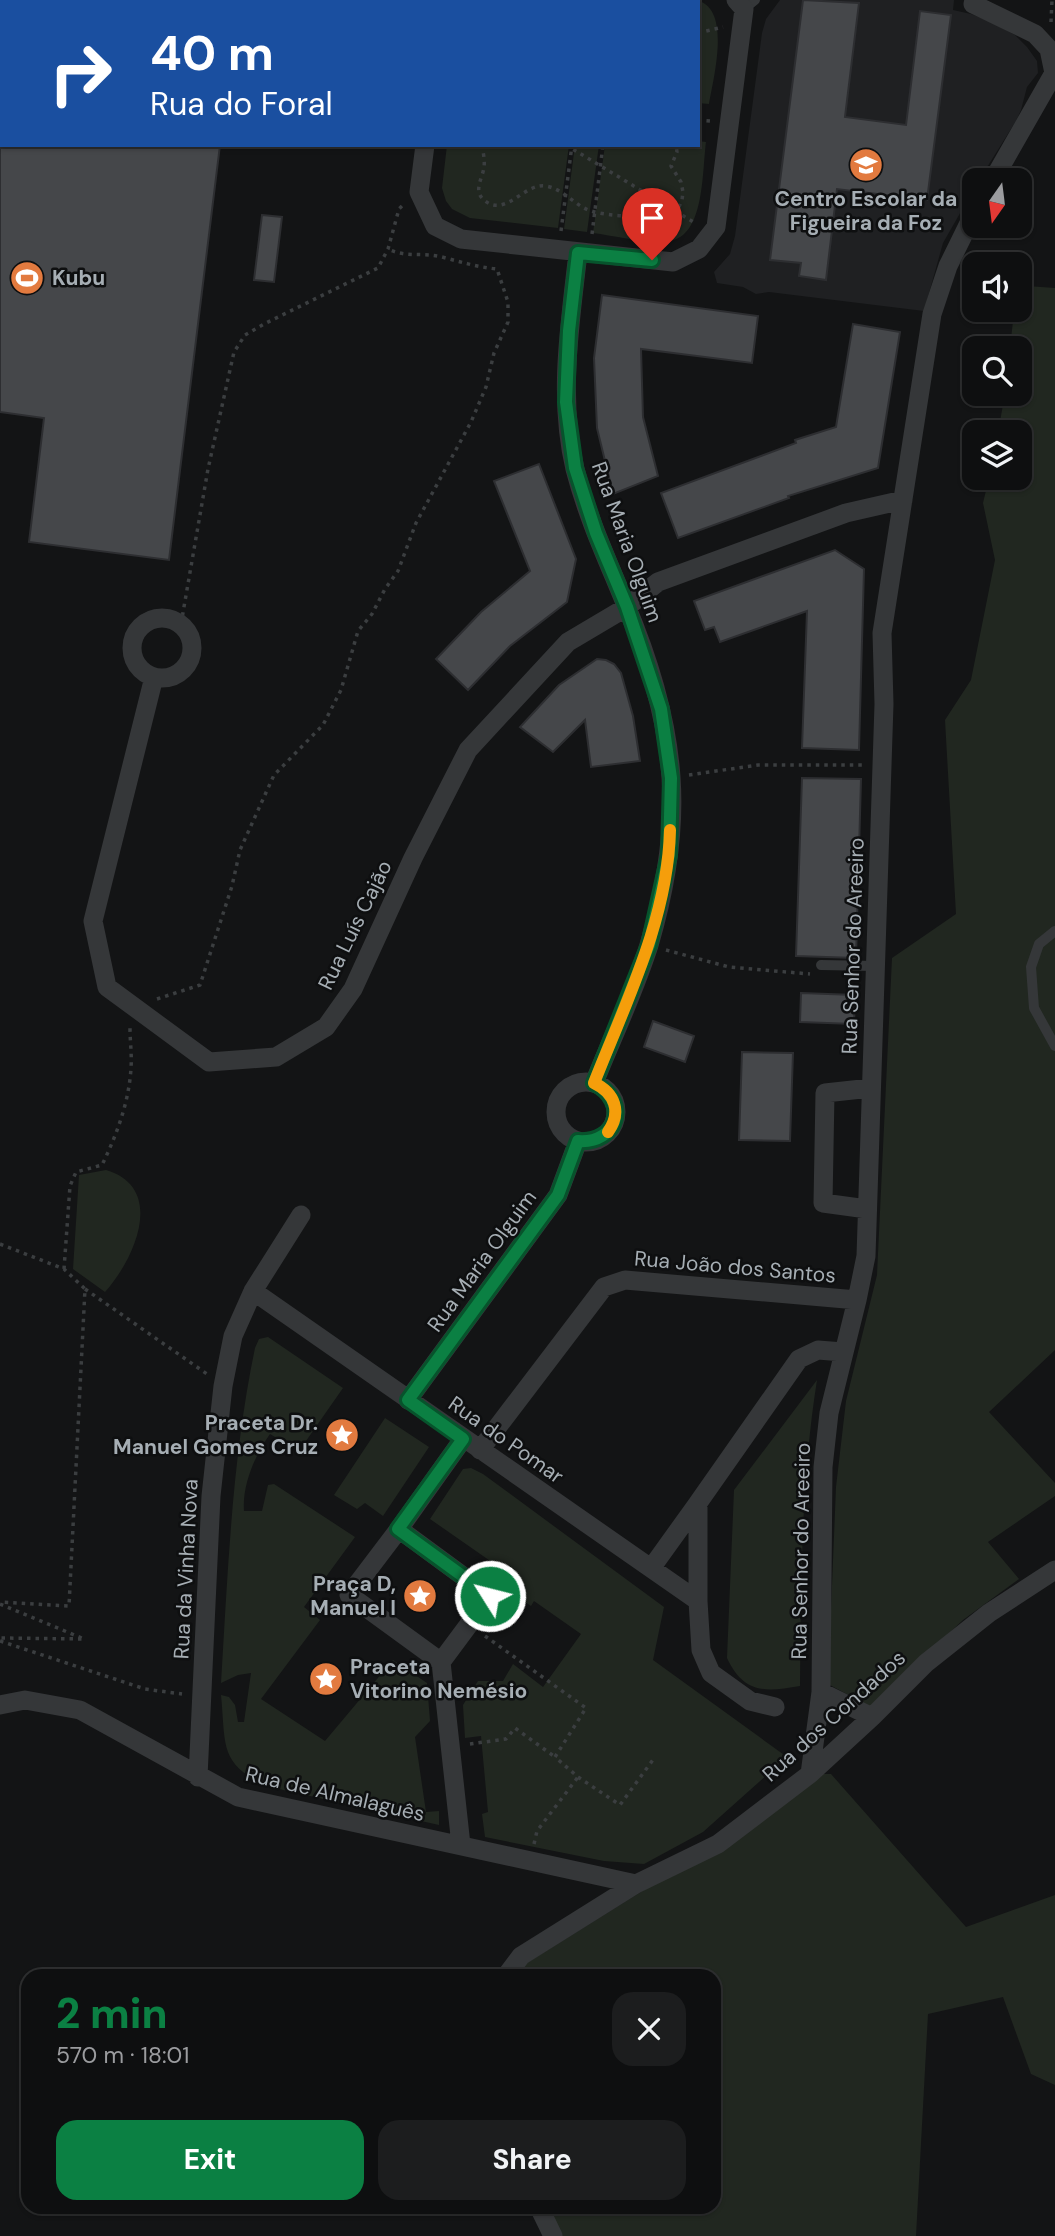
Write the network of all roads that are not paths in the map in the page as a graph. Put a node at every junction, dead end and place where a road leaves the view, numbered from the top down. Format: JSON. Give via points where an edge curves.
{"nodes":[{"id":1,"x":974,"y":0,"type":"edge"},
{"id":2,"x":744,"y":8,"type":"edge"},
{"id":3,"x":425,"y":147,"type":"edge"},
{"id":4,"x":1000,"y":168,"type":"edge"},
{"id":5,"x":962,"y":237,"type":"edge"},
{"id":6,"x":575,"y":252,"type":"junction"},
{"id":7,"x":903,"y":500,"type":"junction"},
{"id":8,"x":627,"y":607,"type":"junction"},
{"id":9,"x":154,"y":677,"type":"junction"},
{"id":10,"x":1055,"y":931,"type":"edge"},
{"id":11,"x":821,"y":965,"type":"dead end"},
{"id":12,"x":875,"y":966,"type":"junction"},
{"id":13,"x":1055,"y":1046,"type":"edge"},
{"id":14,"x":594,"y":1083,"type":"junction"},
{"id":15,"x":871,"y":1088,"type":"junction"},
{"id":16,"x":578,"y":1141,"type":"junction"},
{"id":17,"x":867,"y":1209,"type":"junction"},
{"id":18,"x":301,"y":1215,"type":"dead end"},
{"id":19,"x":253,"y":1291,"type":"junction"},
{"id":20,"x":857,"y":1300,"type":"junction"},
{"id":21,"x":844,"y":1352,"type":"junction"},
{"id":22,"x":408,"y":1400,"type":"junction"},
{"id":23,"x":463,"y":1439,"type":"junction"},
{"id":24,"x":480,"y":1450,"type":"junction"},
{"id":25,"x":698,"y":1503,"type":"junction"},
{"id":26,"x":398,"y":1529,"type":"junction"},
{"id":27,"x":652,"y":1567,"type":"junction"},
{"id":28,"x":1055,"y":1570,"type":"edge"},
{"id":29,"x":698,"y":1601,"type":"junction"},
{"id":30,"x":441,"y":1662,"type":"junction"},
{"id":31,"x":821,"y":1692,"type":"junction"},
{"id":32,"x":0,"y":1705,"type":"edge"},
{"id":33,"x":775,"y":1707,"type":"dead end"},
{"id":34,"x":872,"y":1717,"type":"junction"},
{"id":35,"x":810,"y":1774,"type":"junction"},
{"id":36,"x":198,"y":1777,"type":"junction"},
{"id":37,"x":461,"y":1845,"type":"junction"},
{"id":38,"x":635,"y":1884,"type":"junction"},
{"id":39,"x":512,"y":1969,"type":"edge"},
{"id":40,"x":542,"y":2214,"type":"edge"},
{"id":41,"x":553,"y":2236,"type":"edge"}],
"edges":[{"from":1,"to":4,"type":"street","via":[[973,4],[1035,34],[1049,49],[1054,73]]},
{"from":2,"to":6,"type":"street","via":[[712,233],[699,249],[673,262]]},
{"from":3,"to":6,"type":"street","via":[[419,192],[435,226],[461,239]]},
{"from":5,"to":7,"type":"street","name":"Rua Senhor do Areeiro","via":[[932,314]]},
{"from":6,"to":8,"type":"street","name":"Rua Maria Olguim","via":[[566,402],[575,468]]},
{"from":7,"to":8,"type":"street","name":"Rua Luís Cajão","via":[[846,513],[658,582]]},
{"from":7,"to":12,"type":"street","name":"Rua Senhor do Areeiro","via":[[882,633]]},
{"from":8,"to":9,"type":"street","name":"Rua Luís Cajão","via":[[568,642],[468,750],[352,989],[326,1027],[276,1057],[209,1062],[107,986],[93,921]]},
{"from":8,"to":14,"type":"street","name":"Rua Maria Olguim","via":[[661,709],[671,778],[669,855],[649,945]]},
{"from":9,"to":9,"type":"street","via":[[177,674],[191,656],[188,633],[170,619],[147,622],[133,640],[136,663]]},
{"from":10,"to":13,"type":"lane","via":[[1039,944],[1031,967],[1034,1008]]},
{"from":11,"to":12,"type":"lane"},
{"from":12,"to":15,"type":"street","name":"Rua Senhor do Areeiro"},
{"from":14,"to":16,"type":"street","via":[[612,1097],[615,1120],[601,1138]]},
{"from":14,"to":16,"type":"street","via":[[571,1086],[557,1104],[560,1127]]},
{"from":15,"to":17,"type":"street","name":"Rua Senhor do Areeiro"},
{"from":15,"to":17,"type":"street","via":[[825,1093],[823,1153],[823,1203]]},
{"from":16,"to":22,"type":"street","name":"Rua Maria Olguim","via":[[558,1195]]},
{"from":17,"to":20,"type":"street","name":"Rua Senhor do Areeiro","via":[[866,1256]]},
{"from":18,"to":19,"type":"street","name":"Rua da Vinha Nova"},
{"from":19,"to":22,"type":"street","name":"Rua do Pomar"},
{"from":19,"to":36,"type":"street","name":"Rua da Vinha Nova","via":[[233,1336],[223,1385],[211,1496]]},
{"from":20,"to":21,"type":"street","name":"Rua Senhor do Areeiro"},
{"from":20,"to":24,"type":"street","name":"Rua João dos Santos","via":[[625,1280],[604,1287]]},
{"from":21,"to":25,"type":"street","via":[[818,1350],[799,1359]]},
{"from":21,"to":31,"type":"street","name":"Rua Senhor do Areeiro","via":[[829,1413],[823,1467]]},
{"from":22,"to":23,"type":"street","name":"Rua do Pomar"},
{"from":23,"to":24,"type":"street","name":"Rua do Pomar"},
{"from":23,"to":26,"type":"street"},
{"from":24,"to":27,"type":"street","name":"Rua do Pomar"},
{"from":25,"to":27,"type":"street"},
{"from":25,"to":29,"type":"street"},
{"from":26,"to":30,"type":"street","via":[[349,1595]]},
{"from":26,"to":30,"type":"street","via":[[490,1596]]},
{"from":27,"to":29,"type":"street","name":"Rua do Pomar"},
{"from":28,"to":34,"type":"street","name":"Rua dos Condados","via":[[989,1612],[926,1663]]},
{"from":29,"to":33,"type":"street","via":[[701,1650],[711,1672],[750,1701]]},
{"from":30,"to":37,"type":"street"},
{"from":31,"to":34,"type":"street"},
{"from":31,"to":35,"type":"street","name":"Rua Senhor do Areeiro"},
{"from":32,"to":36,"type":"street","name":"Rua de Almalaguês","via":[[25,1700],[80,1710]]},
{"from":34,"to":35,"type":"street","name":"Rua dos Condados"},
{"from":35,"to":38,"type":"street","name":"Rua dos Condados","via":[[718,1844]]},
{"from":36,"to":37,"type":"street","name":"Rua de Almalaguês","via":[[238,1797]]},
{"from":37,"to":38,"type":"street","name":"Rua de Almalaguês"},
{"from":38,"to":39,"type":"street","name":"Rua dos Condados","via":[[522,1956]]},
{"from":40,"to":41,"type":"street"}]}
